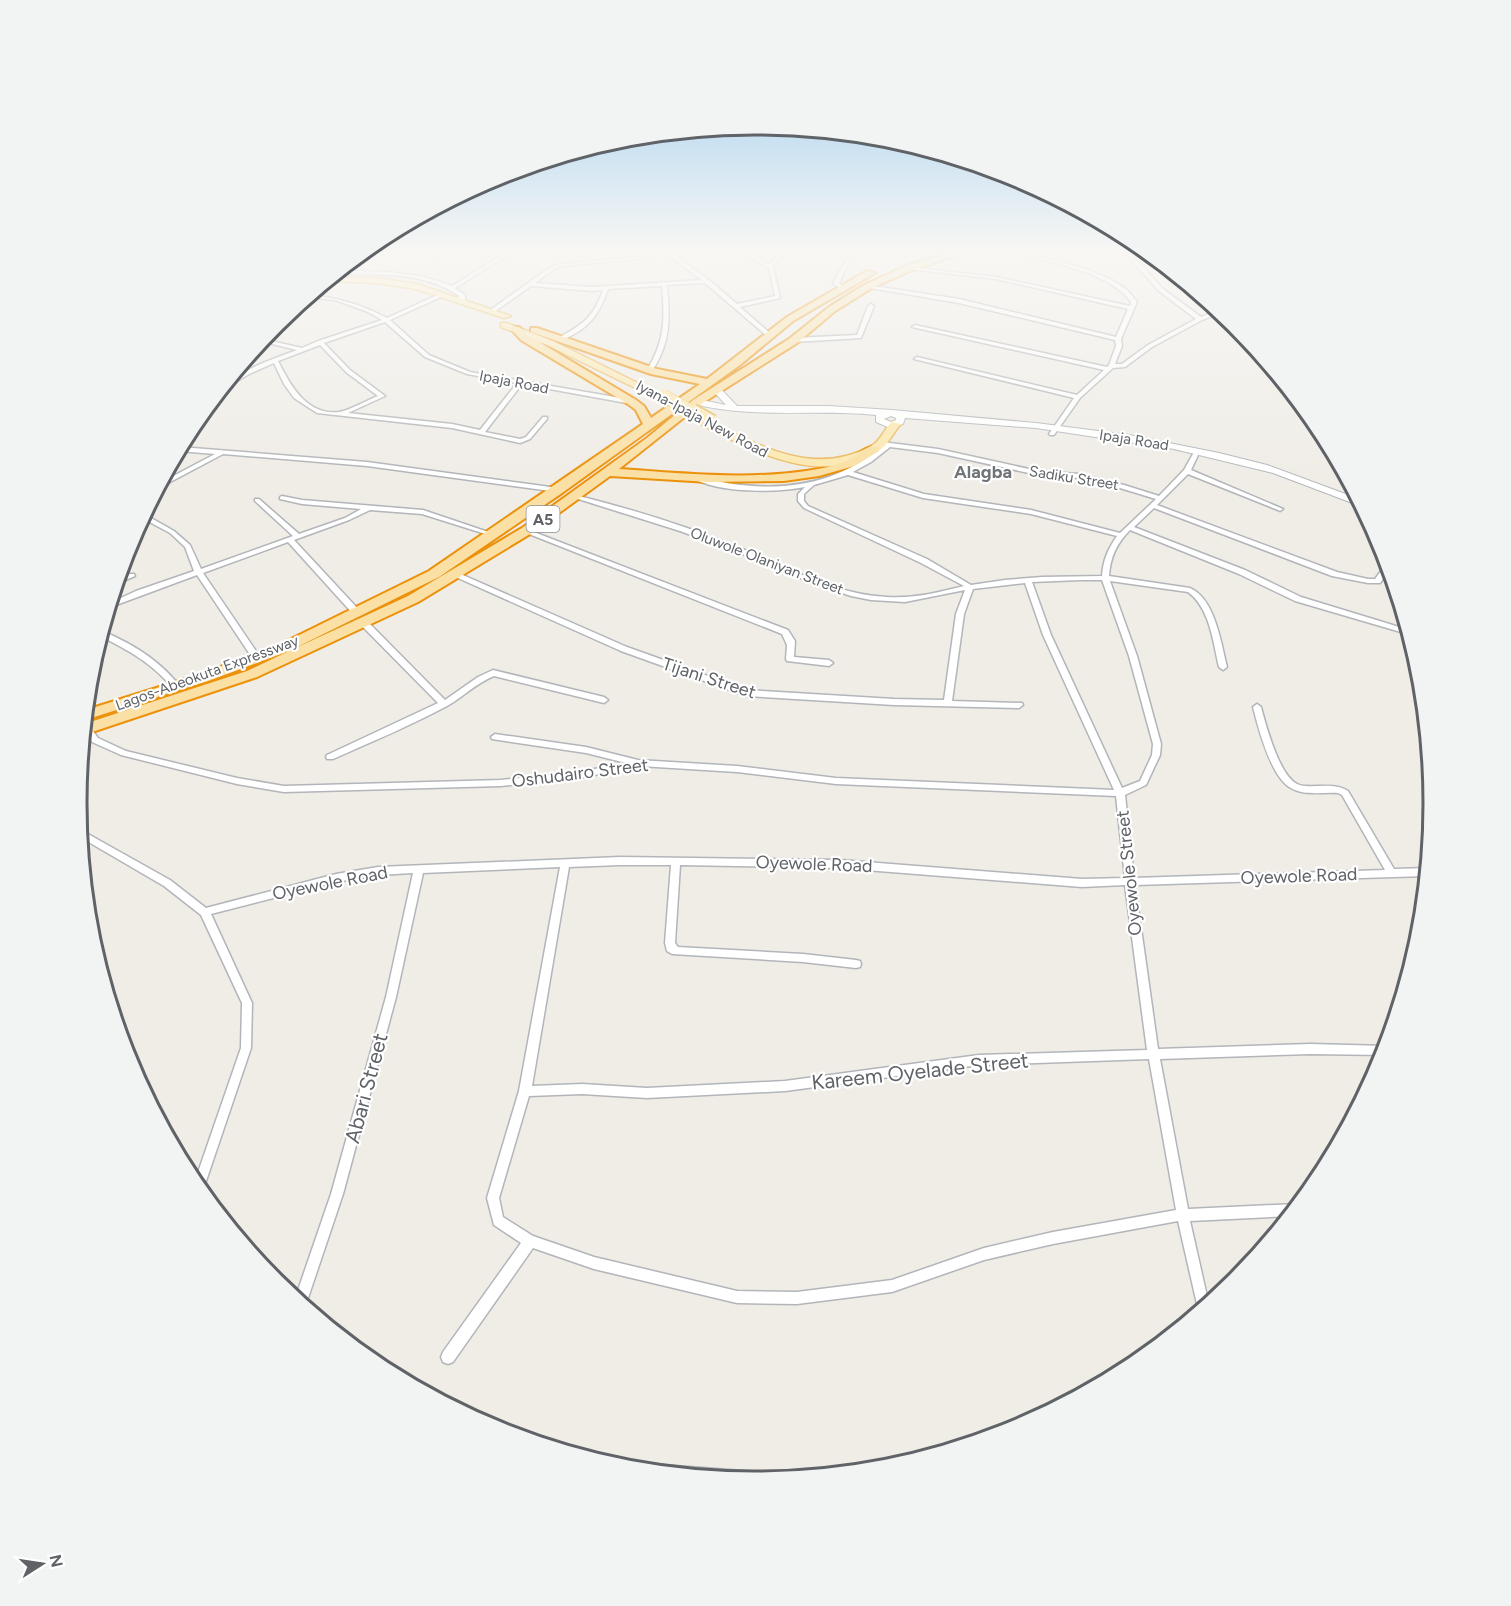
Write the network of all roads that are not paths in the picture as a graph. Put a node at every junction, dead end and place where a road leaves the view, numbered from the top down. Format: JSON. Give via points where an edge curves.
{"nodes":[{"id":1,"x":371,"y":324,"type":"edge"},
{"id":2,"x":391,"y":324,"type":"edge"},
{"id":3,"x":588,"y":324,"type":"edge"},
{"id":4,"x":667,"y":324,"type":"edge"},
{"id":5,"x":757,"y":324,"type":"edge"},
{"id":6,"x":784,"y":324,"type":"edge"},
{"id":7,"x":814,"y":324,"type":"edge"},
{"id":8,"x":864,"y":324,"type":"edge"},
{"id":9,"x":1055,"y":324,"type":"edge"},
{"id":10,"x":1124,"y":324,"type":"edge"},
{"id":11,"x":1191,"y":324,"type":"edge"},
{"id":12,"x":516,"y":325,"type":"junction"},
{"id":13,"x":915,"y":327,"type":"dead end"},
{"id":14,"x":534,"y":330,"type":"junction"},
{"id":15,"x":770,"y":336,"type":"junction"},
{"id":16,"x":562,"y":338,"type":"junction"},
{"id":17,"x":1118,"y":339,"type":"junction"},
{"id":18,"x":794,"y":340,"type":"junction"},
{"id":19,"x":320,"y":342,"type":"junction"},
{"id":20,"x":271,"y":343,"type":"edge"},
{"id":21,"x":302,"y":350,"type":"junction"},
{"id":22,"x":917,"y":359,"type":"dead end"},
{"id":23,"x":275,"y":360,"type":"junction"},
{"id":24,"x":1110,"y":367,"type":"junction"},
{"id":25,"x":650,"y":370,"type":"junction"},
{"id":26,"x":243,"y":374,"type":"edge"},
{"id":27,"x":520,"y":383,"type":"junction"},
{"id":28,"x":712,"y":386,"type":"junction"},
{"id":29,"x":662,"y":395,"type":"junction"},
{"id":30,"x":1078,"y":397,"type":"junction"},
{"id":31,"x":632,"y":402,"type":"junction"},
{"id":32,"x":697,"y":402,"type":"junction"},
{"id":33,"x":734,"y":409,"type":"junction"},
{"id":34,"x":339,"y":414,"type":"junction"},
{"id":35,"x":545,"y":418,"type":"dead end"},
{"id":36,"x":882,"y":418,"type":"junction"},
{"id":37,"x":899,"y":420,"type":"junction"},
{"id":38,"x":710,"y":422,"type":"junction"},
{"id":39,"x":649,"y":424,"type":"junction"},
{"id":40,"x":1054,"y":431,"type":"junction"},
{"id":41,"x":481,"y":433,"type":"junction"},
{"id":42,"x":881,"y":446,"type":"junction"},
{"id":43,"x":189,"y":450,"type":"edge"},
{"id":44,"x":221,"y":453,"type":"junction"},
{"id":45,"x":1195,"y":455,"type":"junction"},
{"id":46,"x":1187,"y":471,"type":"junction"},
{"id":47,"x":608,"y":472,"type":"junction"},
{"id":48,"x":849,"y":473,"type":"junction"},
{"id":49,"x":691,"y":477,"type":"junction"},
{"id":50,"x":171,"y":480,"type":"edge"},
{"id":51,"x":813,"y":482,"type":"junction"},
{"id":52,"x":558,"y":490,"type":"junction"},
{"id":53,"x":576,"y":496,"type":"junction"},
{"id":54,"x":282,"y":498,"type":"dead end"},
{"id":55,"x":257,"y":500,"type":"dead end"},
{"id":56,"x":1351,"y":500,"type":"edge"},
{"id":57,"x":1156,"y":501,"type":"junction"},
{"id":58,"x":1354,"y":505,"type":"edge"},
{"id":59,"x":368,"y":508,"type":"junction"},
{"id":60,"x":1280,"y":509,"type":"dead end"},
{"id":61,"x":150,"y":520,"type":"edge"},
{"id":62,"x":1129,"y":526,"type":"junction"},
{"id":63,"x":526,"y":531,"type":"junction"},
{"id":64,"x":494,"y":535,"type":"junction"},
{"id":65,"x":1121,"y":535,"type":"junction"},
{"id":66,"x":299,"y":537,"type":"junction"},
{"id":67,"x":290,"y":540,"type":"junction"},
{"id":68,"x":198,"y":571,"type":"junction"},
{"id":69,"x":453,"y":574,"type":"junction"},
{"id":70,"x":1383,"y":574,"type":"edge"},
{"id":71,"x":131,"y":576,"type":"dead end"},
{"id":72,"x":126,"y":578,"type":"edge"},
{"id":73,"x":1105,"y":578,"type":"junction"},
{"id":74,"x":1028,"y":581,"type":"junction"},
{"id":75,"x":970,"y":587,"type":"junction"},
{"id":76,"x":118,"y":603,"type":"edge"},
{"id":77,"x":360,"y":618,"type":"junction"},
{"id":78,"x":1401,"y":630,"type":"edge"},
{"id":79,"x":109,"y":636,"type":"edge"},
{"id":80,"x":256,"y":657,"type":"junction"},
{"id":81,"x":829,"y":663,"type":"dead end"},
{"id":82,"x":1223,"y":667,"type":"dead end"},
{"id":83,"x":176,"y":687,"type":"junction"},
{"id":84,"x":604,"y":700,"type":"dead end"},
{"id":85,"x":948,"y":703,"type":"junction"},
{"id":86,"x":444,"y":704,"type":"junction"},
{"id":87,"x":1019,"y":705,"type":"dead end"},
{"id":88,"x":1257,"y":706,"type":"dead end"},
{"id":89,"x":94,"y":712,"type":"edge"},
{"id":90,"x":92,"y":728,"type":"edge"},
{"id":91,"x":91,"y":736,"type":"edge"},
{"id":92,"x":495,"y":737,"type":"dead end"},
{"id":93,"x":330,"y":757,"type":"dead end"},
{"id":94,"x":640,"y":763,"type":"junction"},
{"id":95,"x":1120,"y":793,"type":"junction"},
{"id":96,"x":88,"y":837,"type":"edge"},
{"id":97,"x":676,"y":862,"type":"junction"},
{"id":98,"x":565,"y":864,"type":"junction"},
{"id":99,"x":419,"y":869,"type":"junction"},
{"id":100,"x":1391,"y":872,"type":"junction"},
{"id":101,"x":1420,"y":872,"type":"edge"},
{"id":102,"x":1129,"y":883,"type":"junction"},
{"id":103,"x":204,"y":912,"type":"junction"},
{"id":104,"x":856,"y":964,"type":"dead end"},
{"id":105,"x":1377,"y":1050,"type":"edge"},
{"id":106,"x":1152,"y":1055,"type":"junction"},
{"id":107,"x":525,"y":1091,"type":"junction"},
{"id":108,"x":202,"y":1177,"type":"edge"},
{"id":109,"x":1286,"y":1210,"type":"edge"},
{"id":110,"x":1181,"y":1215,"type":"junction"},
{"id":111,"x":530,"y":1241,"type":"junction"},
{"id":112,"x":303,"y":1295,"type":"edge"},
{"id":113,"x":1202,"y":1300,"type":"edge"},
{"id":114,"x":448,"y":1357,"type":"dead end"}],
"edges":[{"from":1,"to":19,"type":"street"},
{"from":2,"to":27,"type":"street","name":"Ipaja Road","via":[[439,362],[482,377]]},
{"from":3,"to":16,"type":"street"},
{"from":4,"to":25,"type":"street","via":[[664,346]]},
{"from":5,"to":15,"type":"street"},
{"from":6,"to":15,"type":"highway","name":"Lagos-Abeokuta Expressway","number":"A5"},
{"from":7,"to":18,"type":"highway","name":"Lagos-Abeokuta Expressway","number":"A5"},
{"from":8,"to":18,"type":"street","via":[[859,337]]},
{"from":9,"to":17,"type":"street"},
{"from":10,"to":17,"type":"street"},
{"from":11,"to":24,"type":"street","via":[[1123,366]]},
{"from":12,"to":14,"type":"main road","name":"Iyana-Ipaja New Road"},
{"from":12,"to":29,"type":"main road","name":"Iyana-Ipaja New Road"},
{"from":12,"to":31,"type":"highway","via":[[525,338]]},
{"from":13,"to":24,"type":"street"},
{"from":14,"to":16,"type":"highway"},
{"from":14,"to":29,"type":"main road","name":"Iyana-Ipaja New Road"},
{"from":15,"to":28,"type":"highway","name":"Lagos-Abeokuta Expressway","number":"A5"},
{"from":16,"to":25,"type":"highway"},
{"from":17,"to":24,"type":"street"},
{"from":18,"to":28,"type":"highway","name":"Lagos-Abeokuta Expressway","number":"A5"},
{"from":19,"to":21,"type":"street"},
{"from":19,"to":34,"type":"street","via":[[348,371],[382,396]]},
{"from":20,"to":21,"type":"street"},
{"from":21,"to":23,"type":"street"},
{"from":22,"to":30,"type":"street"},
{"from":23,"to":26,"type":"street"},
{"from":23,"to":34,"type":"street","via":[[298,400],[318,412]]},
{"from":24,"to":30,"type":"street"},
{"from":25,"to":28,"type":"highway"},
{"from":27,"to":31,"type":"street","name":"Ipaja Road"},
{"from":27,"to":41,"type":"street"},
{"from":28,"to":32,"type":"highway","name":"Lagos-Abeokuta Expressway","number":"A5"},
{"from":28,"to":33,"type":"main road"},
{"from":28,"to":39,"type":"highway","name":"Lagos-Abeokuta Expressway","number":"A5"},
{"from":29,"to":38,"type":"main road","name":"Iyana-Ipaja New Road","bridge":true},
{"from":30,"to":40,"type":"street"},
{"from":31,"to":39,"type":"highway"},
{"from":32,"to":33,"type":"main road"},
{"from":32,"to":47,"type":"highway","name":"Lagos-Abeokuta Expressway","number":"A5"},
{"from":33,"to":36,"type":"main road","via":[[854,410]]},
{"from":34,"to":41,"type":"street","via":[[452,426]]},
{"from":35,"to":41,"type":"street","via":[[528,438],[520,441]]},
{"from":36,"to":37,"type":"main road","name":"Ipaja Road"},
{"from":36,"to":38,"type":"main road","name":"Iyana-Ipaja New Road","via":[[884,427],[872,444],[842,455],[815,458],[768,450]]},
{"from":37,"to":40,"type":"main road","name":"Ipaja Road"},
{"from":37,"to":42,"type":"main road"},
{"from":38,"to":42,"type":"main road","name":"Iyana-Ipaja New Road","via":[[756,449],[791,461],[834,461]]},
{"from":39,"to":52,"type":"highway","name":"Lagos-Abeokuta Expressway","number":"A5"},
{"from":40,"to":45,"type":"main road","name":"Ipaja Road"},
{"from":40,"to":56,"type":"main road","name":"Ipaja Road","via":[[1137,440],[1220,456],[1275,470]]},
{"from":42,"to":48,"type":"street","via":[[878,455]]},
{"from":42,"to":49,"type":"highway","via":[[859,460],[816,473],[760,478]]},
{"from":42,"to":57,"type":"street","name":"Sadiku Street","via":[[939,452],[1038,473],[1099,480]]},
{"from":43,"to":44,"type":"street"},
{"from":44,"to":50,"type":"street"},
{"from":44,"to":52,"type":"street","via":[[367,464]]},
{"from":45,"to":46,"type":"street"},
{"from":45,"to":58,"type":"main road","name":"Ipaja Road","via":[[1260,471]]},
{"from":46,"to":57,"type":"street"},
{"from":46,"to":60,"type":"street"},
{"from":47,"to":49,"type":"highway"},
{"from":47,"to":53,"type":"highway","name":"Lagos-Abeokuta Expressway","number":"A5"},
{"from":48,"to":51,"type":"street"},
{"from":48,"to":65,"type":"street","via":[[923,496],[1031,512]]},
{"from":49,"to":51,"type":"street","via":[[715,485],[747,488]]},
{"from":51,"to":75,"type":"street","via":[[801,494],[806,507],[924,561]]},
{"from":52,"to":64,"type":"highway","name":"Lagos-Abeokuta Expressway","number":"A5"},
{"from":53,"to":63,"type":"highway","name":"Lagos-Abeokuta Expressway","number":"A5"},
{"from":53,"to":75,"type":"street","name":"Oluwole Olaniyan Street","via":[[630,511],[829,587],[871,598],[922,597]]},
{"from":54,"to":59,"type":"street"},
{"from":55,"to":66,"type":"street"},
{"from":57,"to":62,"type":"street"},
{"from":57,"to":70,"type":"street","name":"Sadiku Street","via":[[1335,574],[1377,581]]},
{"from":59,"to":64,"type":"street","via":[[423,512]]},
{"from":59,"to":66,"type":"street"},
{"from":61,"to":68,"type":"street","via":[[188,546]]},
{"from":62,"to":65,"type":"street"},
{"from":62,"to":78,"type":"street","via":[[1298,599]]},
{"from":63,"to":69,"type":"highway","name":"Lagos-Abeokuta Expressway","number":"A5"},
{"from":63,"to":81,"type":"street","via":[[785,632],[790,639],[790,659]]},
{"from":64,"to":77,"type":"highway","name":"Lagos-Abeokuta Expressway","number":"A5"},
{"from":65,"to":73,"type":"street","via":[[1107,556]]},
{"from":66,"to":67,"type":"street"},
{"from":67,"to":68,"type":"street"},
{"from":67,"to":77,"type":"street"},
{"from":68,"to":76,"type":"street"},
{"from":68,"to":80,"type":"street"},
{"from":69,"to":77,"type":"highway","name":"Lagos-Abeokuta Expressway","number":"A5","via":[[412,599]]},
{"from":69,"to":85,"type":"street","name":"Tijani Street","via":[[624,650],[746,693]]},
{"from":71,"to":72,"type":"street"},
{"from":73,"to":74,"type":"street","name":"Oluwole Olaniyan Street"},
{"from":73,"to":82,"type":"street","name":"Oluwole Olaniyan Street","via":[[1195,592],[1216,633]]},
{"from":73,"to":95,"type":"street","name":"Oyewole Street","via":[[1126,633],[1157,744],[1143,783]]},
{"from":74,"to":75,"type":"street","name":"Oluwole Olaniyan Street"},
{"from":74,"to":95,"type":"street","via":[[1047,635]]},
{"from":75,"to":85,"type":"street","via":[[960,614]]},
{"from":77,"to":80,"type":"highway","name":"Lagos-Abeokuta Expressway","number":"A5"},
{"from":77,"to":86,"type":"street"},
{"from":77,"to":90,"type":"highway","name":"Lagos-Abeokuta Expressway","number":"A5","via":[[252,674]]},
{"from":79,"to":83,"type":"street","via":[[166,672]]},
{"from":80,"to":83,"type":"highway","name":"Lagos-Abeokuta Expressway","number":"A5"},
{"from":83,"to":89,"type":"highway","name":"Lagos-Abeokuta Expressway","number":"A5"},
{"from":84,"to":86,"type":"street","via":[[493,673]]},
{"from":85,"to":87,"type":"street","name":"Tijani Street"},
{"from":86,"to":93,"type":"street"},
{"from":88,"to":100,"type":"street","via":[[1280,774],[1295,787],[1345,793]]},
{"from":91,"to":94,"type":"street","name":"Oshudairo Street","via":[[124,753],[284,789],[501,783],[579,775]]},
{"from":92,"to":94,"type":"street","via":[[586,750]]},
{"from":94,"to":95,"type":"street","name":"Oshudairo Street","via":[[836,781]]},
{"from":95,"to":102,"type":"street","name":"Oyewole Street"},
{"from":96,"to":103,"type":"street","via":[[167,884]]},
{"from":97,"to":98,"type":"street","name":"Oyewole Road"},
{"from":97,"to":102,"type":"street","name":"Oyewole Road","via":[[840,864]]},
{"from":97,"to":104,"type":"street","via":[[670,943],[675,951],[802,957]]},
{"from":98,"to":99,"type":"street","name":"Oyewole Road"},
{"from":98,"to":107,"type":"street"},
{"from":99,"to":103,"type":"street","name":"Oyewole Road","via":[[336,878]]},
{"from":99,"to":112,"type":"street","name":"Abari Street","via":[[391,997],[337,1194]]},
{"from":100,"to":101,"type":"street","name":"Oyewole Road"},
{"from":100,"to":102,"type":"street","name":"Oyewole Road"},
{"from":102,"to":106,"type":"street","name":"Oyewole Street"},
{"from":103,"to":108,"type":"street","via":[[247,1003],[246,1048]]},
{"from":105,"to":106,"type":"street","name":"Kareem Oyelade Street"},
{"from":106,"to":107,"type":"street","name":"Kareem Oyelade Street","via":[[979,1060],[785,1086],[647,1093]]},
{"from":106,"to":110,"type":"street","name":"Oyewole Street"},
{"from":107,"to":111,"type":"street","via":[[493,1198],[498,1221]]},
{"from":109,"to":110,"type":"street"},
{"from":110,"to":111,"type":"street","via":[[984,1254],[892,1286],[797,1298],[737,1297],[594,1263]]},
{"from":110,"to":113,"type":"street","name":"Oyewole Street"},
{"from":111,"to":114,"type":"street"}]}
